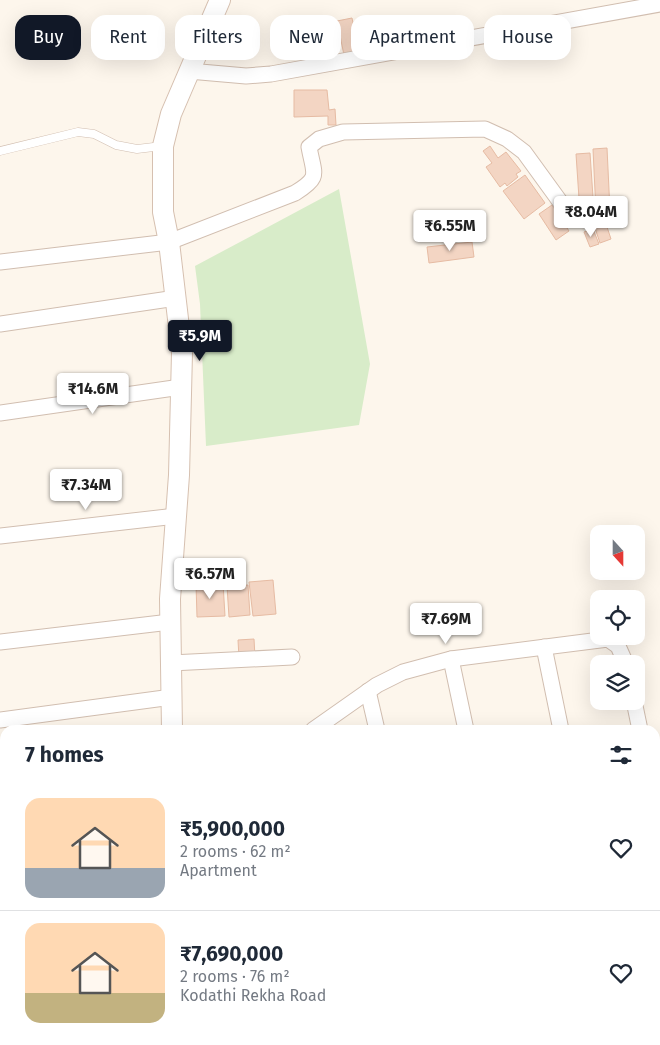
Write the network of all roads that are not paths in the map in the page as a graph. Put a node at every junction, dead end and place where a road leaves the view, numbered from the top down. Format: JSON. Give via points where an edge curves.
{"nodes":[{"id":1,"x":220,"y":0,"type":"edge"},
{"id":2,"x":660,"y":4,"type":"edge"},
{"id":3,"x":189,"y":71,"type":"junction"},
{"id":4,"x":164,"y":146,"type":"junction"},
{"id":5,"x":0,"y":151,"type":"edge"},
{"id":6,"x":569,"y":214,"type":"dead end"},
{"id":7,"x":169,"y":242,"type":"junction"},
{"id":8,"x":0,"y":262,"type":"edge"},
{"id":9,"x":176,"y":298,"type":"junction"},
{"id":10,"x":0,"y":324,"type":"edge"},
{"id":11,"x":181,"y":387,"type":"junction"},
{"id":12,"x":0,"y":413,"type":"edge"},
{"id":13,"x":176,"y":516,"type":"junction"},
{"id":14,"x":0,"y":536,"type":"edge"},
{"id":15,"x":170,"y":622,"type":"junction"},
{"id":16,"x":0,"y":642,"type":"edge"},
{"id":17,"x":544,"y":647,"type":"junction"},
{"id":18,"x":622,"y":655,"type":"edge"},
{"id":19,"x":292,"y":657,"type":"dead end"},
{"id":20,"x":451,"y":659,"type":"junction"},
{"id":21,"x":171,"y":663,"type":"junction"},
{"id":22,"x":368,"y":691,"type":"junction"},
{"id":23,"x":172,"y":697,"type":"junction"},
{"id":24,"x":636,"y":710,"type":"edge"},
{"id":25,"x":0,"y":720,"type":"edge"},
{"id":26,"x":172,"y":725,"type":"edge"},
{"id":27,"x":320,"y":725,"type":"edge"},
{"id":28,"x":376,"y":725,"type":"edge"},
{"id":29,"x":465,"y":725,"type":"edge"},
{"id":30,"x":560,"y":725,"type":"edge"},
{"id":31,"x":639,"y":725,"type":"edge"}],
"edges":[{"from":1,"to":3,"type":"street"},
{"from":2,"to":3,"type":"street","via":[[271,74],[246,76]]},
{"from":3,"to":4,"type":"street","via":[[171,114]]},
{"from":4,"to":5,"type":"lane","via":[[137,149],[116,145],[94,134],[78,132]]},
{"from":4,"to":7,"type":"street","via":[[163,212]]},
{"from":6,"to":7,"type":"street","via":[[524,152],[485,128],[343,132],[319,139],[309,147],[314,175],[310,183],[295,192]]},
{"from":7,"to":8,"type":"street"},
{"from":7,"to":9,"type":"street"},
{"from":9,"to":10,"type":"street"},
{"from":9,"to":11,"type":"street","via":[[182,352]]},
{"from":11,"to":12,"type":"street"},
{"from":11,"to":13,"type":"street"},
{"from":13,"to":14,"type":"street"},
{"from":13,"to":15,"type":"street"},
{"from":15,"to":16,"type":"street"},
{"from":15,"to":21,"type":"street"},
{"from":17,"to":18,"type":"street","via":[[608,639],[618,646]]},
{"from":17,"to":20,"type":"street"},
{"from":17,"to":30,"type":"street"},
{"from":19,"to":21,"type":"street"},
{"from":20,"to":22,"type":"street","via":[[403,672]]},
{"from":20,"to":29,"type":"street"},
{"from":21,"to":23,"type":"street"},
{"from":22,"to":27,"type":"street"},
{"from":22,"to":28,"type":"street"},
{"from":23,"to":25,"type":"street"},
{"from":23,"to":26,"type":"street"},
{"from":24,"to":31,"type":"street"}]}
